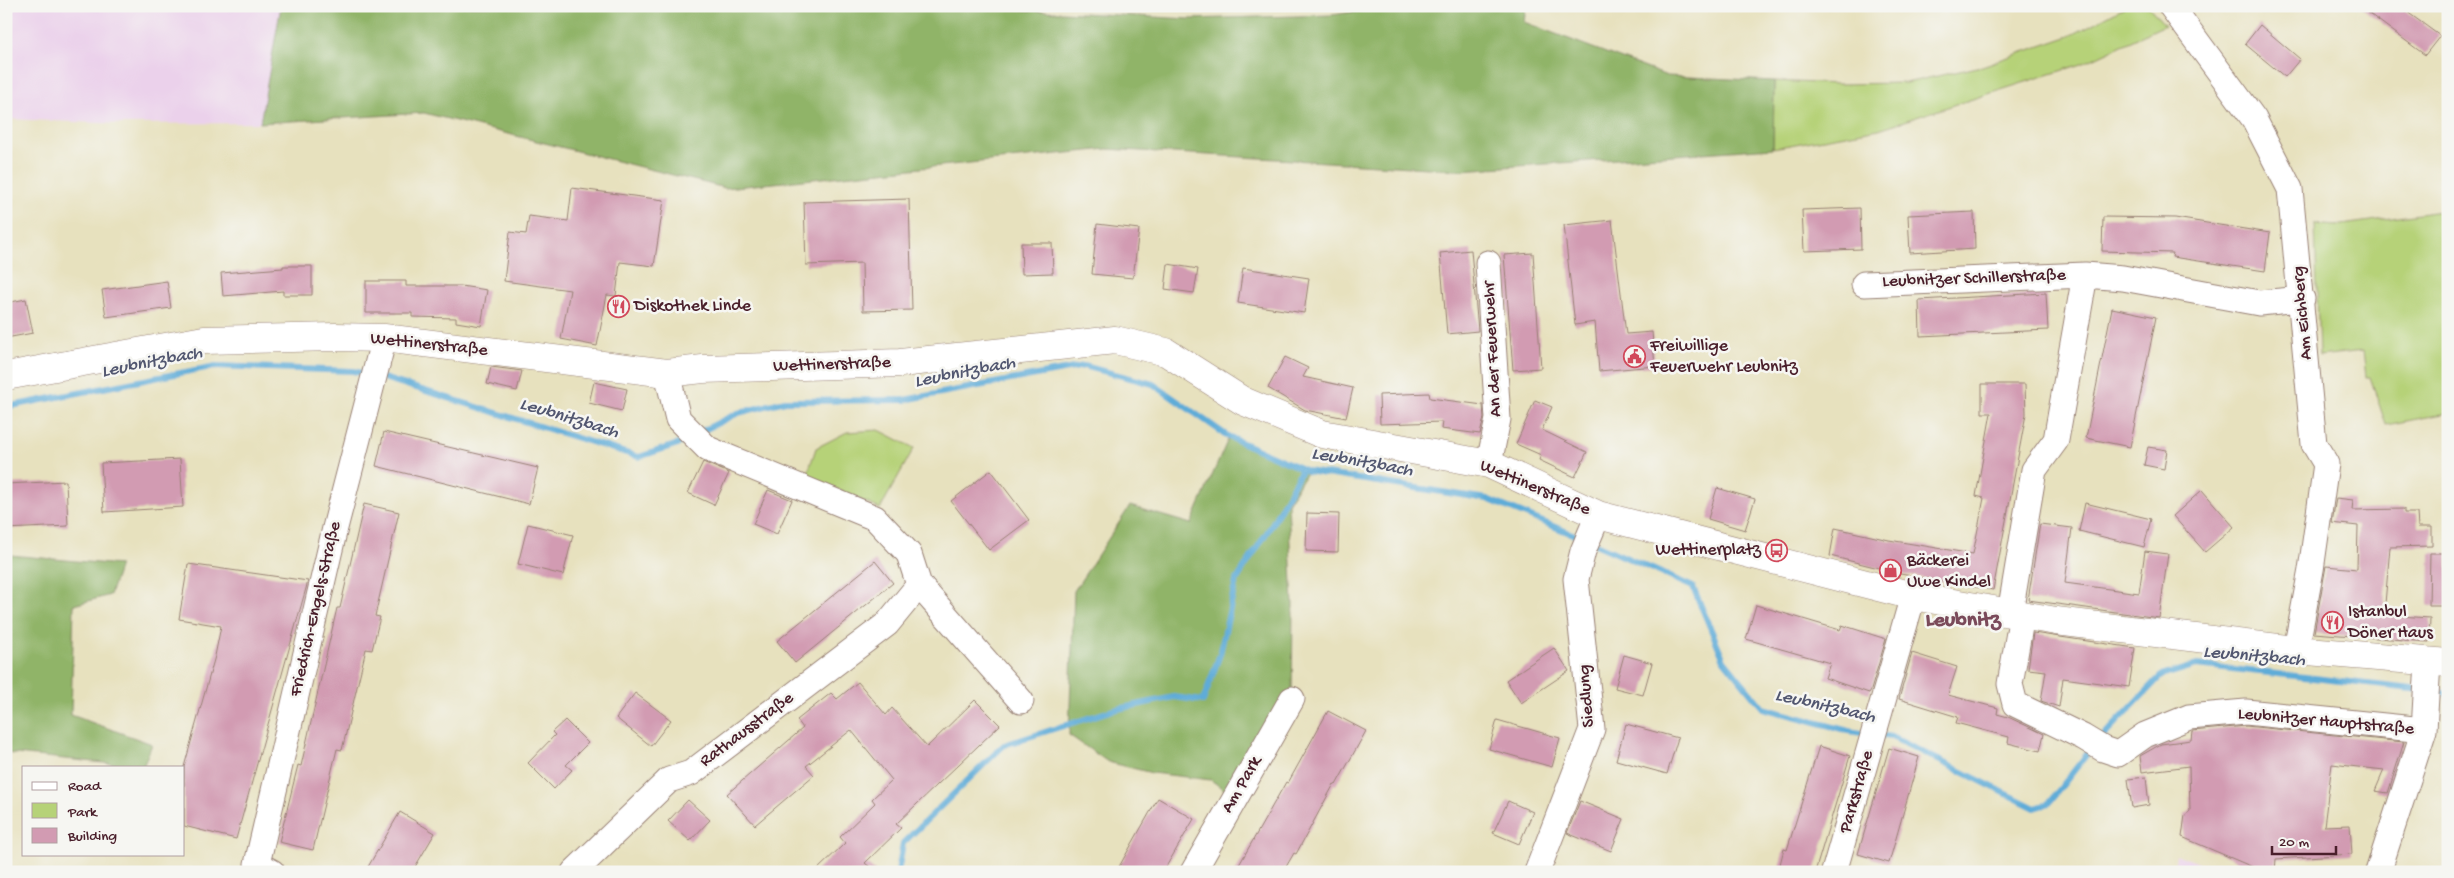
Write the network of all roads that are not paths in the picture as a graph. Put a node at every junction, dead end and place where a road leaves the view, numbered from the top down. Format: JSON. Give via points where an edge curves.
{"nodes":[{"id":1,"x":2171,"y":6,"type":"edge"},
{"id":2,"x":1488,"y":263,"type":"dead end"},
{"id":3,"x":2084,"y":275,"type":"junction"},
{"id":4,"x":1864,"y":284,"type":"dead end"},
{"id":5,"x":2302,"y":299,"type":"junction"},
{"id":6,"x":377,"y":362,"type":"junction"},
{"id":7,"x":667,"y":373,"type":"junction"},
{"id":8,"x":6,"y":376,"type":"edge"},
{"id":9,"x":1489,"y":464,"type":"junction"},
{"id":10,"x":1596,"y":521,"type":"junction"},
{"id":11,"x":919,"y":585,"type":"junction"},
{"id":12,"x":1912,"y":596,"type":"junction"},
{"id":13,"x":2016,"y":614,"type":"junction"},
{"id":14,"x":2296,"y":650,"type":"junction"},
{"id":15,"x":2432,"y":676,"type":"edge"},
{"id":16,"x":1292,"y":699,"type":"dead end"},
{"id":17,"x":1021,"y":701,"type":"dead end"},
{"id":18,"x":2424,"y":730,"type":"junction"},
{"id":19,"x":272,"y":872,"type":"edge"},
{"id":20,"x":574,"y":872,"type":"edge"},
{"id":21,"x":1193,"y":872,"type":"edge"},
{"id":22,"x":1537,"y":872,"type":"edge"},
{"id":23,"x":1834,"y":872,"type":"edge"},
{"id":24,"x":2378,"y":872,"type":"edge"}],
"edges":[{"from":1,"to":5,"type":"street","name":"Am Eichberg","via":[[2254,119],[2290,189]]},
{"from":2,"to":9,"type":"street","name":"An der Feuerwehr","via":[[1498,419]]},
{"from":3,"to":4,"type":"street","name":"Leubnitzer Schillerstraße"},
{"from":3,"to":5,"type":"street","name":"Leubnitzer Schillerstraße","via":[[2123,278],[2259,303]]},
{"from":3,"to":13,"type":"street","name":"Leubnitzer Schillerstraße","via":[[2056,440],[2034,470]]},
{"from":5,"to":14,"type":"street","name":"Am Eichberg","via":[[2314,444],[2326,464]]},
{"from":6,"to":7,"type":"street","name":"Wettinerstraße"},
{"from":6,"to":8,"type":"street","name":"Wettinerstraße","via":[[335,337],[204,340]]},
{"from":6,"to":19,"type":"street","name":"Friedrich-Engels-Straße","via":[[257,864]]},
{"from":7,"to":9,"type":"street","name":"Wettinerstraße","via":[[900,363],[1114,340],[1166,352],[1243,401],[1322,434]]},
{"from":7,"to":11,"type":"street","via":[[678,419],[708,449],[875,518],[909,554]]},
{"from":9,"to":10,"type":"street","name":"Wettinerstraße"},
{"from":10,"to":12,"type":"street","name":"Wettinerstraße","via":[[1654,530]]},
{"from":10,"to":22,"type":"street","name":"Siedlung","via":[[1576,578],[1592,729]]},
{"from":11,"to":17,"type":"street"},
{"from":11,"to":20,"type":"street","name":"Rathausstraße","via":[[887,624],[691,773],[669,780]]},
{"from":12,"to":13,"type":"street"},
{"from":12,"to":23,"type":"street","name":"Parkstraße"},
{"from":13,"to":14,"type":"street"},
{"from":13,"to":18,"type":"street","name":"Leubnitzer Hauptstraße","via":[[2010,684],[2015,704],[2102,747],[2145,735],[2189,717],[2246,712]]},
{"from":14,"to":15,"type":"street"},
{"from":15,"to":18,"type":"street"},
{"from":16,"to":21,"type":"street","name":"Am Park"},
{"from":18,"to":24,"type":"street"}]}
